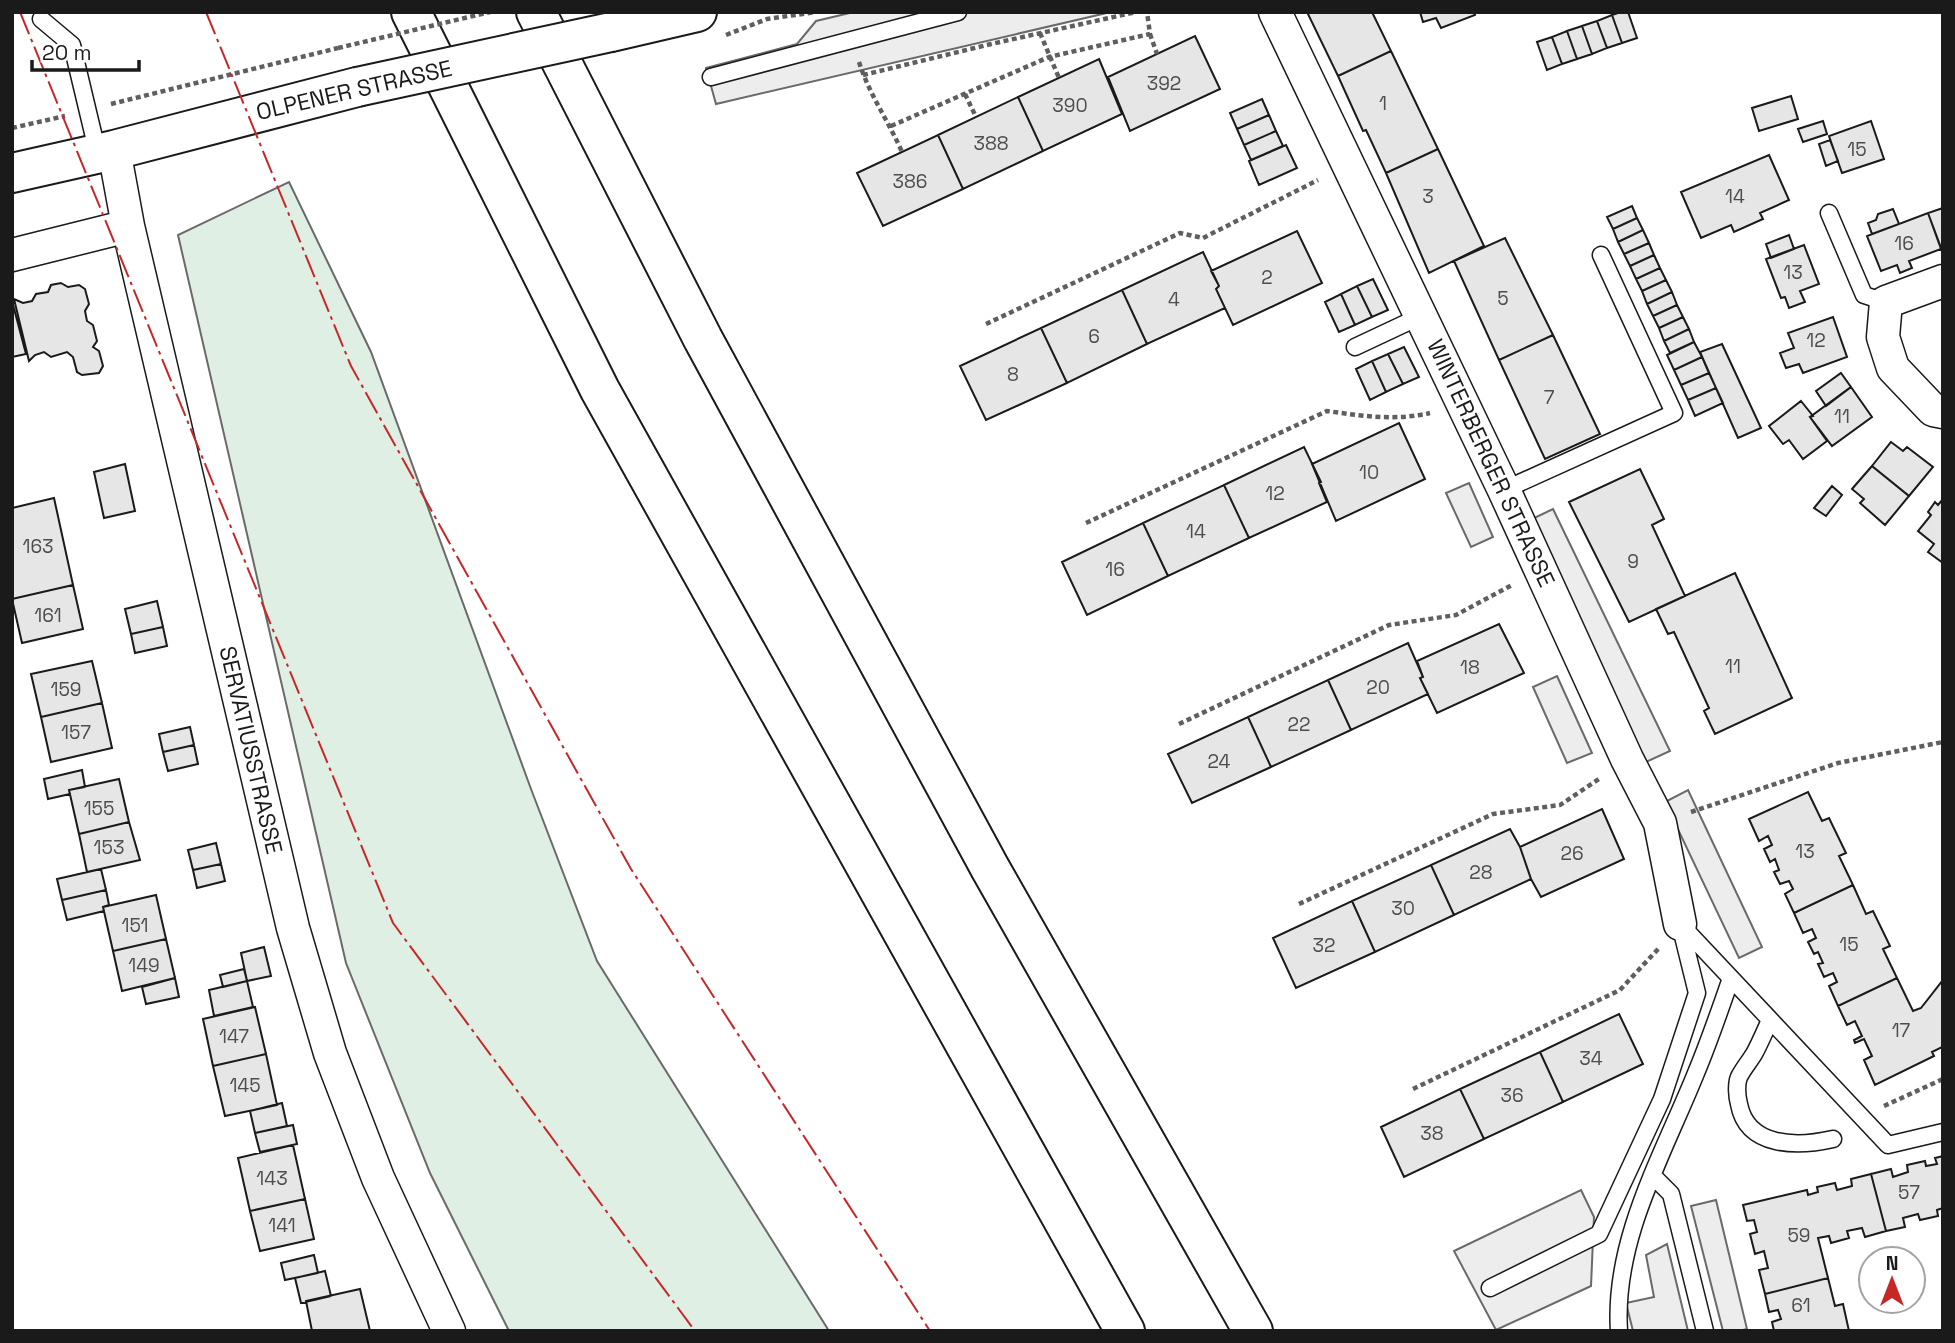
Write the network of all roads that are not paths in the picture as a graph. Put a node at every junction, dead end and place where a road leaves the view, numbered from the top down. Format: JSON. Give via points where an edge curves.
{"nodes":[{"id":1,"x":411,"y":12,"type":"edge"},
{"id":2,"x":536,"y":12,"type":"edge"},
{"id":3,"x":958,"y":12,"type":"edge"},
{"id":4,"x":1275,"y":12,"type":"edge"},
{"id":5,"x":684,"y":14,"type":"edge"},
{"id":6,"x":41,"y":19,"type":"dead end"},
{"id":7,"x":710,"y":77,"type":"dead end"},
{"id":8,"x":106,"y":152,"type":"junction"},
{"id":9,"x":12,"y":173,"type":"edge"},
{"id":10,"x":1829,"y":213,"type":"dead end"},
{"id":11,"x":128,"y":226,"type":"junction"},
{"id":12,"x":12,"y":255,"type":"edge"},
{"id":13,"x":1601,"y":255,"type":"dead end"},
{"id":14,"x":1943,"y":281,"type":"edge"},
{"id":15,"x":1885,"y":302,"type":"junction"},
{"id":16,"x":1421,"y":316,"type":"junction"},
{"id":17,"x":1355,"y":347,"type":"dead end"},
{"id":18,"x":1943,"y":412,"type":"edge"},
{"id":19,"x":1504,"y":490,"type":"junction"},
{"id":20,"x":1680,"y":924,"type":"junction"},
{"id":21,"x":1731,"y":978,"type":"junction"},
{"id":22,"x":1770,"y":1020,"type":"junction"},
{"id":23,"x":1943,"y":1132,"type":"edge"},
{"id":24,"x":1833,"y":1139,"type":"dead end"},
{"id":25,"x":1652,"y":1175,"type":"junction"},
{"id":26,"x":1490,"y":1289,"type":"dead end"},
{"id":27,"x":449,"y":1331,"type":"edge"},
{"id":28,"x":1125,"y":1331,"type":"edge"},
{"id":29,"x":1253,"y":1331,"type":"edge"},
{"id":30,"x":1619,"y":1331,"type":"edge"},
{"id":31,"x":1705,"y":1331,"type":"edge"}],
"edges":[{"from":1,"to":28,"type":"main road","via":[[600,390]]},
{"from":2,"to":29,"type":"main road","via":[[703,340],[990,868]]},
{"from":3,"to":7,"type":"lane"},
{"from":4,"to":16,"type":"street","name":"WINTERBERGER STRASSE"},
{"from":5,"to":8,"type":"main road","name":"OLPENER STRASSE","bridge":true,"via":[[358,87]]},
{"from":6,"to":8,"type":"lane","via":[[72,45]]},
{"from":8,"to":9,"type":"main road","name":"OLPENER STRASSE"},
{"from":8,"to":11,"type":"street","name":"SERVATIUSSTRASSE"},
{"from":10,"to":15,"type":"lane","via":[[1864,295]]},
{"from":11,"to":12,"type":"street"},
{"from":11,"to":27,"type":"street","name":"SERVATIUSSTRASSE","via":[[293,928],[330,1053],[373,1165]]},
{"from":13,"to":19,"type":"lane","via":[[1674,413]]},
{"from":14,"to":15,"type":"street"},
{"from":15,"to":18,"type":"street","via":[[1883,337],[1893,368],[1933,410]]},
{"from":16,"to":17,"type":"lane"},
{"from":16,"to":19,"type":"street","name":"WINTERBERGER STRASSE"},
{"from":19,"to":20,"type":"street","name":"WINTERBERGER STRASSE","via":[[1660,823]]},
{"from":20,"to":21,"type":"lane"},
{"from":20,"to":26,"type":"lane","via":[[1698,993],[1662,1099],[1599,1234]]},
{"from":21,"to":22,"type":"lane"},
{"from":21,"to":25,"type":"lane","via":[[1697,1073]]},
{"from":22,"to":23,"type":"lane","via":[[1888,1145]]},
{"from":22,"to":24,"type":"lane","via":[[1738,1079],[1742,1118],[1755,1133],[1774,1142]]},
{"from":25,"to":30,"type":"lane","via":[[1632,1230],[1618,1297]]},
{"from":25,"to":31,"type":"lane","via":[[1671,1194]]}]}
